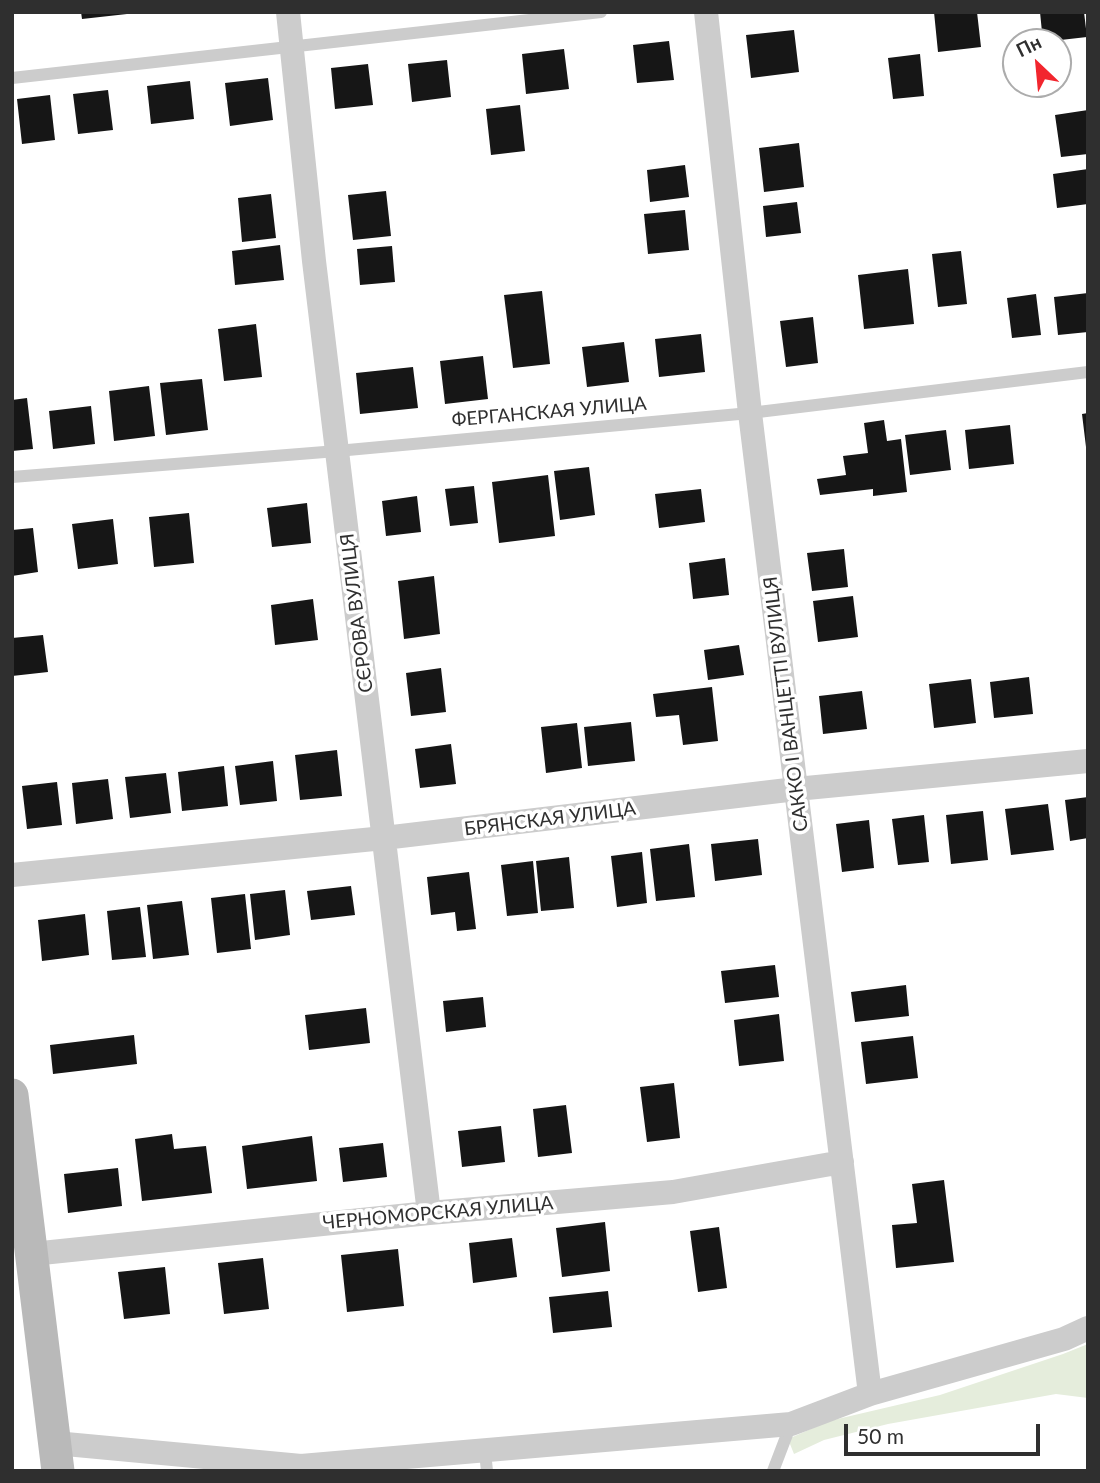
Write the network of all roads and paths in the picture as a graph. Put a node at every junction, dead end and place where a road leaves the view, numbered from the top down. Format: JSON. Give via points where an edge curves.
{"nodes":[{"id":1,"x":288,"y":12,"type":"edge"},
{"id":2,"x":601,"y":12,"type":"edge"},
{"id":3,"x":706,"y":12,"type":"edge"},
{"id":4,"x":291,"y":47,"type":"junction"},
{"id":5,"x":12,"y":78,"type":"edge"},
{"id":6,"x":1088,"y":372,"type":"edge"},
{"id":7,"x":750,"y":412,"type":"junction"},
{"id":8,"x":337,"y":451,"type":"junction"},
{"id":9,"x":12,"y":477,"type":"edge"},
{"id":10,"x":1088,"y":761,"type":"edge"},
{"id":11,"x":796,"y":789,"type":"junction"},
{"id":12,"x":384,"y":838,"type":"junction"},
{"id":13,"x":12,"y":874,"type":"edge"},
{"id":14,"x":12,"y":1096,"type":"edge"},
{"id":15,"x":842,"y":1162,"type":"junction"},
{"id":16,"x":429,"y":1213,"type":"junction"},
{"id":17,"x":32,"y":1254,"type":"junction"},
{"id":18,"x":1088,"y":1328,"type":"edge"},
{"id":19,"x":870,"y":1394,"type":"junction"},
{"id":20,"x":791,"y":1424,"type":"junction"},
{"id":21,"x":57,"y":1457,"type":"edge"},
{"id":22,"x":486,"y":1461,"type":"edge"},
{"id":23,"x":301,"y":1468,"type":"edge"},
{"id":24,"x":773,"y":1471,"type":"edge"}],
"edges":[{"from":1,"to":4,"type":"street","name":"СЄРОВА ВУЛИЦЯ"},
{"from":2,"to":4,"type":"lane"},
{"from":3,"to":7,"type":"street","name":"САККО І ВАНЦЕТТІ ВУЛИЦЯ"},
{"from":4,"to":5,"type":"lane"},
{"from":4,"to":8,"type":"street","name":"СЄРОВА ВУЛИЦЯ"},
{"from":6,"to":7,"type":"lane","name":"ФЕРГАНСКАЯ УЛИЦА"},
{"from":7,"to":8,"type":"lane","name":"ФЕРГАНСКАЯ УЛИЦА"},
{"from":7,"to":11,"type":"street","name":"САККО І ВАНЦЕТТІ ВУЛИЦЯ"},
{"from":8,"to":9,"type":"lane","name":"ФЕРГАНСКАЯ УЛИЦА"},
{"from":8,"to":12,"type":"street","name":"СЄРОВА ВУЛИЦЯ"},
{"from":10,"to":11,"type":"street","name":"БРЯНСКАЯ УЛИЦА"},
{"from":11,"to":12,"type":"street","name":"БРЯНСКАЯ УЛИЦА"},
{"from":11,"to":15,"type":"street","name":"САККО І ВАНЦЕТТІ ВУЛИЦЯ"},
{"from":12,"to":13,"type":"street","name":"БРЯНСКАЯ УЛИЦА"},
{"from":12,"to":16,"type":"street","name":"СЄРОВА ВУЛИЦЯ"},
{"from":14,"to":17,"type":"street"},
{"from":15,"to":16,"type":"street","name":"ЧЕРНОМОРСКАЯ УЛИЦА","via":[[673,1192]]},
{"from":15,"to":19,"type":"street","name":"САККО І ВАНЦЕТТІ ВУЛИЦЯ"},
{"from":16,"to":17,"type":"street","name":"ЧЕРНОМОРСКАЯ УЛИЦА"},
{"from":17,"to":21,"type":"street"},
{"from":18,"to":19,"type":"street","via":[[1064,1339]]},
{"from":19,"to":20,"type":"street"},
{"from":20,"to":22,"type":"street"},
{"from":20,"to":24,"type":"lane"},
{"from":21,"to":23,"type":"street"},
{"from":22,"to":23,"type":"street"}]}
